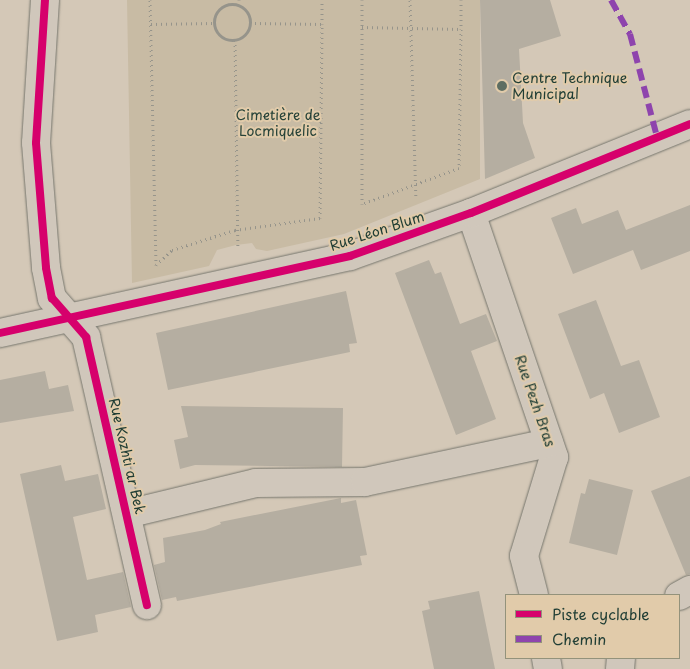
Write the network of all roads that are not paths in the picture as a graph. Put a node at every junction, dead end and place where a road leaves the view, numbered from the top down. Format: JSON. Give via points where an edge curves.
{"nodes":[{"id":1,"x":45,"y":0,"type":"edge"},
{"id":2,"x":690,"y":124,"type":"edge"},
{"id":3,"x":471,"y":213,"type":"junction"},
{"id":4,"x":71,"y":317,"type":"junction"},
{"id":5,"x":0,"y":333,"type":"edge"},
{"id":6,"x":549,"y":443,"type":"junction"},
{"id":7,"x":127,"y":514,"type":"junction"},
{"id":8,"x":538,"y":594,"type":"edge"},
{"id":9,"x":147,"y":605,"type":"dead end"}],
"edges":[{"from":1,"to":4,"type":"street","name":"Rue Kozhti ar Bek","via":[[36,143],[46,268],[52,298]]},
{"from":2,"to":3,"type":"street","name":"Rue Léon Blum"},
{"from":3,"to":4,"type":"street","name":"Rue Léon Blum","via":[[350,256]]},
{"from":3,"to":6,"type":"street","name":"Rue Pezh Bras"},
{"from":4,"to":5,"type":"street","name":"Rue Léon Blum"},
{"from":4,"to":7,"type":"street","name":"Rue Kozhti ar Bek","via":[[86,337]]},
{"from":6,"to":7,"type":"street","name":"Rue Kozhti ar Bek","via":[[365,482],[256,482]]},
{"from":6,"to":8,"type":"street","name":"Rue Pezh Bras","via":[[554,457],[524,556]]},
{"from":7,"to":9,"type":"street","name":"Rue Kozhti ar Bek"}]}
